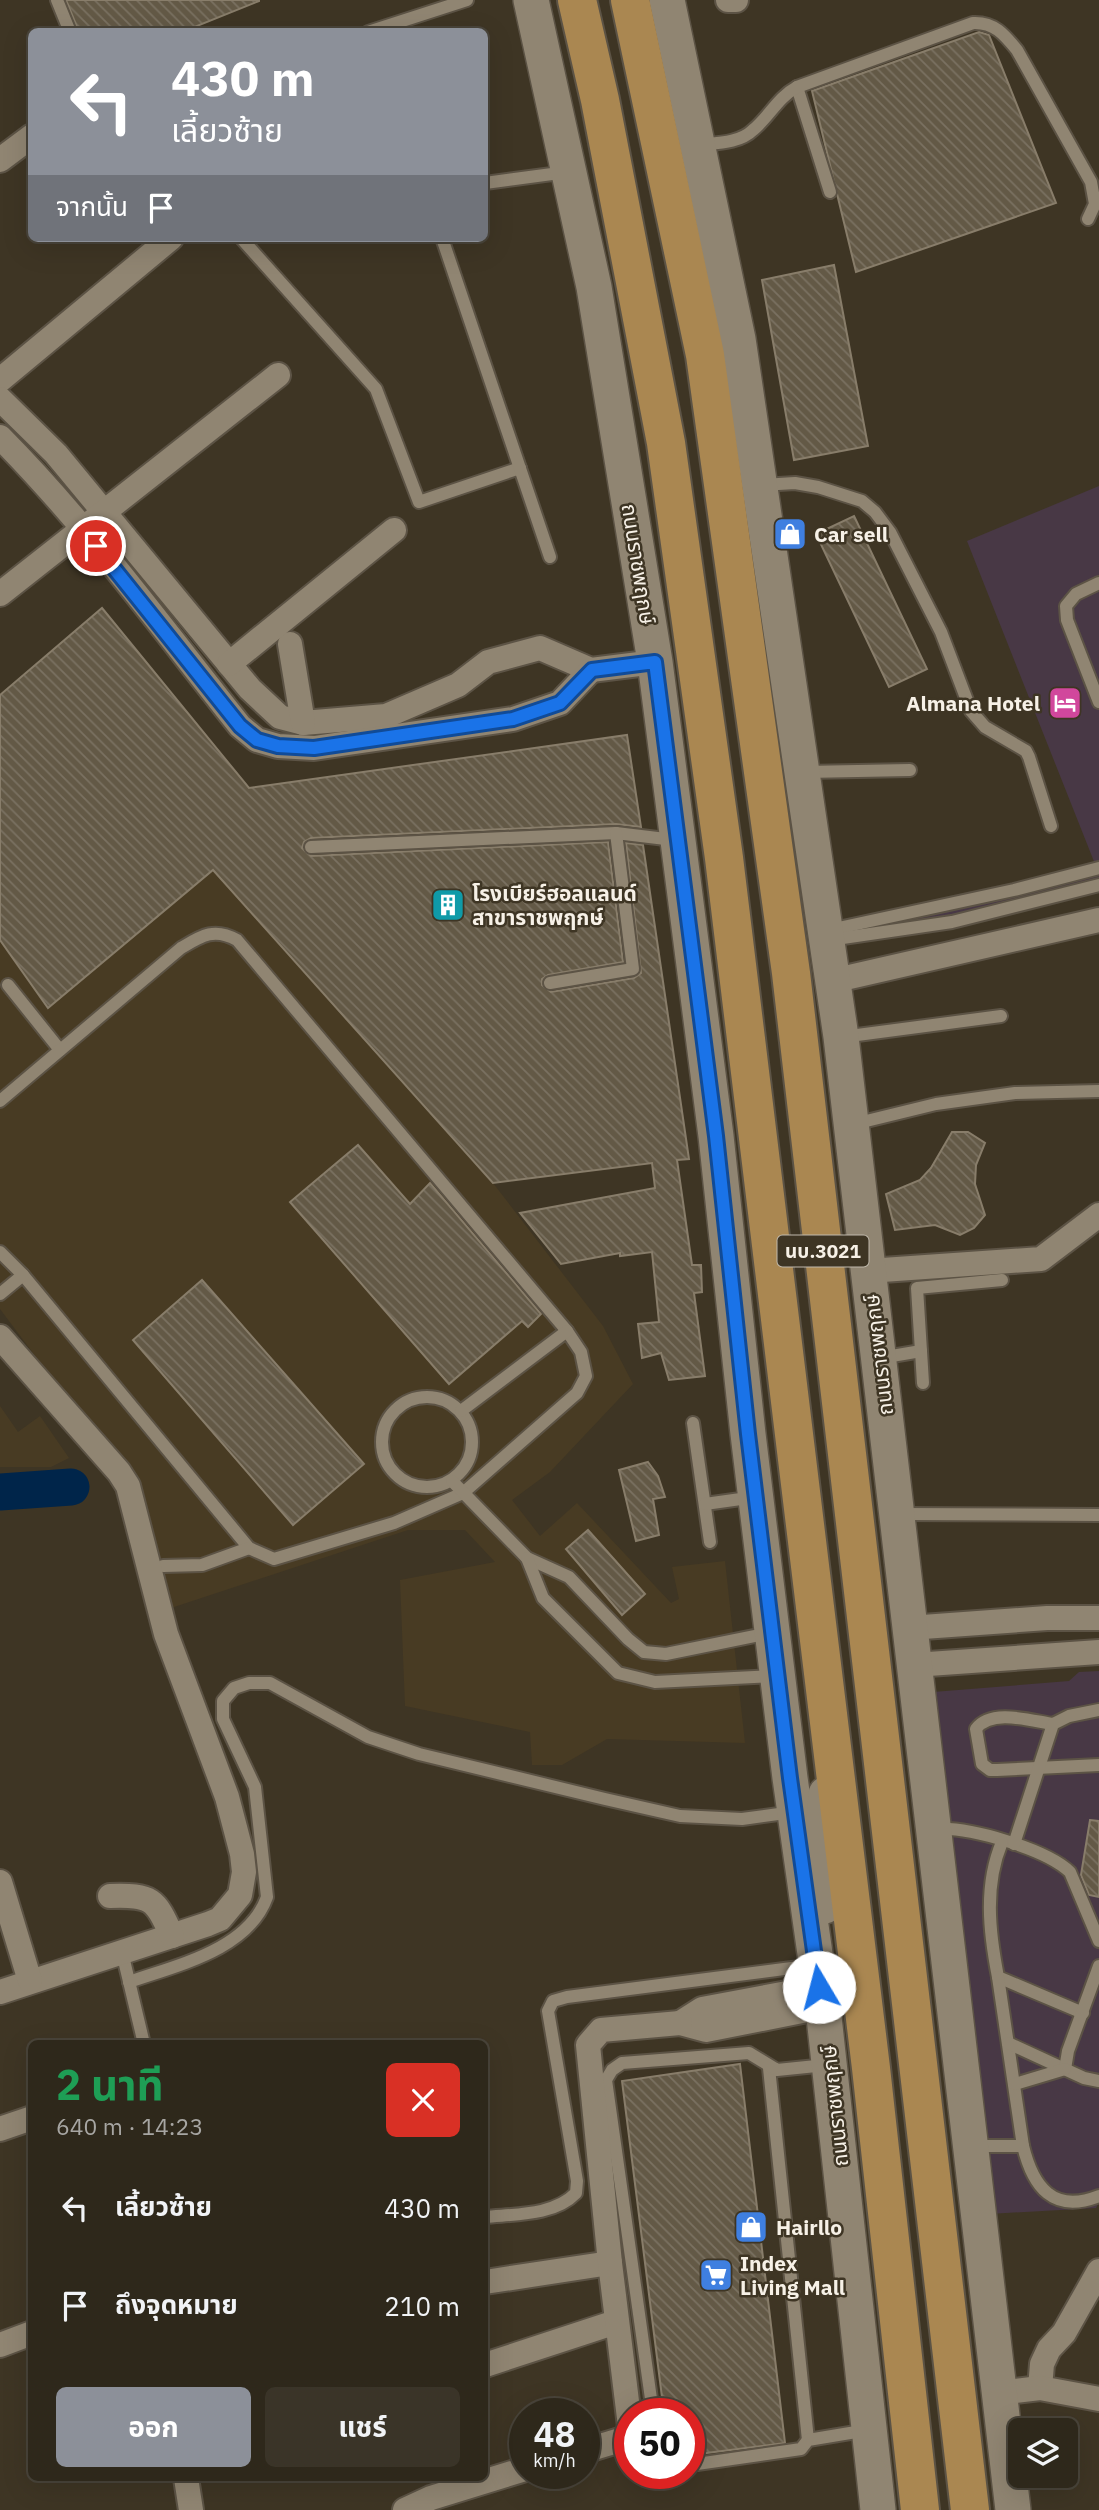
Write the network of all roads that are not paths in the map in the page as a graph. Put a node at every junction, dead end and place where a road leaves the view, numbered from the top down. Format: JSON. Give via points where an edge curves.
{"nodes":[{"id":1,"x":57,"y":0,"type":"edge"},
{"id":2,"x":467,"y":0,"type":"edge"},
{"id":3,"x":531,"y":0,"type":"edge"},
{"id":4,"x":577,"y":0,"type":"edge"},
{"id":5,"x":630,"y":0,"type":"edge"},
{"id":6,"x":667,"y":0,"type":"edge"},
{"id":7,"x":728,"y":0,"type":"edge"},
{"id":8,"x":736,"y":0,"type":"edge"},
{"id":9,"x":68,"y":28,"type":"edge"},
{"id":10,"x":380,"y":28,"type":"edge"},
{"id":11,"x":797,"y":86,"type":"junction"},
{"id":12,"x":28,"y":139,"type":"edge"},
{"id":13,"x":699,"y":145,"type":"junction"},
{"id":14,"x":0,"y":160,"type":"edge"},
{"id":15,"x":571,"y":171,"type":"junction"},
{"id":16,"x":488,"y":183,"type":"edge"},
{"id":17,"x":830,"y":192,"type":"dead end"},
{"id":18,"x":1088,"y":219,"type":"dead end"},
{"id":19,"x":166,"y":242,"type":"edge"},
{"id":20,"x":245,"y":242,"type":"edge"},
{"id":21,"x":443,"y":242,"type":"edge"},
{"id":22,"x":594,"y":287,"type":"junction"},
{"id":23,"x":705,"y":355,"type":"junction"},
{"id":24,"x":278,"y":375,"type":"dead end"},
{"id":25,"x":0,"y":380,"type":"edge"},
{"id":26,"x":0,"y":399,"type":"edge"},
{"id":27,"x":0,"y":437,"type":"edge"},
{"id":28,"x":666,"y":443,"type":"junction"},
{"id":29,"x":520,"y":468,"type":"junction"},
{"id":30,"x":760,"y":485,"type":"junction"},
{"id":31,"x":106,"y":513,"type":"junction"},
{"id":32,"x":394,"y":530,"type":"dead end"},
{"id":33,"x":83,"y":531,"type":"junction"},
{"id":34,"x":550,"y":557,"type":"dead end"},
{"id":35,"x":771,"y":565,"type":"junction"},
{"id":36,"x":1099,"y":583,"type":"edge"},
{"id":37,"x":0,"y":594,"type":"edge"},
{"id":38,"x":290,"y":644,"type":"dead end"},
{"id":39,"x":655,"y":662,"type":"junction"},
{"id":40,"x":232,"y":668,"type":"junction"},
{"id":41,"x":592,"y":670,"type":"junction"},
{"id":42,"x":212,"y":691,"type":"junction"},
{"id":43,"x":1099,"y":702,"type":"edge"},
{"id":44,"x":303,"y":723,"type":"junction"},
{"id":45,"x":910,"y":770,"type":"dead end"},
{"id":46,"x":804,"y":772,"type":"junction"},
{"id":47,"x":1051,"y":826,"type":"dead end"},
{"id":48,"x":616,"y":833,"type":"junction"},
{"id":49,"x":678,"y":841,"type":"junction"},
{"id":50,"x":312,"y":847,"type":"dead end"},
{"id":51,"x":1099,"y":868,"type":"edge"},
{"id":52,"x":1099,"y":885,"type":"edge"},
{"id":53,"x":1014,"y":890,"type":"junction"},
{"id":54,"x":1017,"y":906,"type":"junction"},
{"id":55,"x":1099,"y":920,"type":"edge"},
{"id":56,"x":871,"y":922,"type":"junction"},
{"id":57,"x":874,"y":935,"type":"junction"},
{"id":58,"x":826,"y":936,"type":"junction"},
{"id":59,"x":832,"y":981,"type":"junction"},
{"id":60,"x":550,"y":983,"type":"dead end"},
{"id":61,"x":8,"y":985,"type":"dead end"},
{"id":62,"x":1002,"y":1016,"type":"dead end"},
{"id":63,"x":841,"y":1037,"type":"junction"},
{"id":64,"x":60,"y":1050,"type":"junction"},
{"id":65,"x":1099,"y":1091,"type":"edge"},
{"id":66,"x":0,"y":1101,"type":"edge"},
{"id":67,"x":851,"y":1125,"type":"junction"},
{"id":68,"x":1099,"y":1215,"type":"edge"},
{"id":69,"x":0,"y":1252,"type":"edge"},
{"id":70,"x":868,"y":1271,"type":"junction"},
{"id":71,"x":23,"y":1275,"type":"junction"},
{"id":72,"x":1002,"y":1280,"type":"dead end"},
{"id":73,"x":0,"y":1294,"type":"edge"},
{"id":74,"x":567,"y":1332,"type":"junction"},
{"id":75,"x":0,"y":1337,"type":"edge"},
{"id":76,"x":921,"y":1351,"type":"junction"},
{"id":77,"x":878,"y":1358,"type":"junction"},
{"id":78,"x":923,"y":1383,"type":"dead end"},
{"id":79,"x":461,"y":1411,"type":"junction"},
{"id":80,"x":693,"y":1423,"type":"dead end"},
{"id":81,"x":452,"y":1481,"type":"junction"},
{"id":82,"x":464,"y":1493,"type":"junction"},
{"id":83,"x":756,"y":1497,"type":"junction"},
{"id":84,"x":705,"y":1504,"type":"junction"},
{"id":85,"x":897,"y":1514,"type":"junction"},
{"id":86,"x":1099,"y":1515,"type":"edge"},
{"id":87,"x":710,"y":1542,"type":"dead end"},
{"id":88,"x":249,"y":1548,"type":"junction"},
{"id":89,"x":527,"y":1558,"type":"junction"},
{"id":90,"x":163,"y":1566,"type":"dead end"},
{"id":91,"x":1099,"y":1618,"type":"edge"},
{"id":92,"x":1074,"y":1619,"type":"junction"},
{"id":93,"x":909,"y":1628,"type":"junction"},
{"id":94,"x":773,"y":1632,"type":"junction"},
{"id":95,"x":1099,"y":1652,"type":"edge"},
{"id":96,"x":1074,"y":1654,"type":"junction"},
{"id":97,"x":922,"y":1664,"type":"junction"},
{"id":98,"x":778,"y":1676,"type":"junction"},
{"id":99,"x":1099,"y":1710,"type":"edge"},
{"id":100,"x":211,"y":1716,"type":"junction"},
{"id":101,"x":1053,"y":1724,"type":"junction"},
{"id":102,"x":833,"y":1760,"type":"junction"},
{"id":103,"x":1099,"y":1765,"type":"edge"},
{"id":104,"x":1038,"y":1767,"type":"junction"},
{"id":105,"x":794,"y":1812,"type":"junction"},
{"id":106,"x":933,"y":1829,"type":"junction"},
{"id":107,"x":1008,"y":1843,"type":"junction"},
{"id":108,"x":0,"y":1882,"type":"edge"},
{"id":109,"x":110,"y":1896,"type":"dead end"},
{"id":110,"x":172,"y":1936,"type":"junction"},
{"id":111,"x":1099,"y":1941,"type":"edge"},
{"id":112,"x":122,"y":1952,"type":"junction"},
{"id":113,"x":1099,"y":1966,"type":"edge"},
{"id":114,"x":998,"y":1977,"type":"junction"},
{"id":115,"x":30,"y":1981,"type":"junction"},
{"id":116,"x":129,"y":1982,"type":"junction"},
{"id":117,"x":0,"y":1992,"type":"edge"},
{"id":118,"x":820,"y":1994,"type":"junction"},
{"id":119,"x":1083,"y":2012,"type":"junction"},
{"id":120,"x":143,"y":2040,"type":"edge"},
{"id":121,"x":1008,"y":2043,"type":"junction"},
{"id":122,"x":829,"y":2064,"type":"junction"},
{"id":123,"x":769,"y":2067,"type":"junction"},
{"id":124,"x":1065,"y":2069,"type":"junction"},
{"id":125,"x":1099,"y":2081,"type":"edge"},
{"id":126,"x":1015,"y":2084,"type":"junction"},
{"id":127,"x":28,"y":2119,"type":"edge"},
{"id":128,"x":0,"y":2129,"type":"edge"},
{"id":129,"x":971,"y":2146,"type":"junction"},
{"id":130,"x":1023,"y":2146,"type":"junction"},
{"id":131,"x":1099,"y":2196,"type":"edge"},
{"id":132,"x":488,"y":2217,"type":"edge"},
{"id":133,"x":610,"y":2263,"type":"junction"},
{"id":134,"x":1099,"y":2270,"type":"edge"},
{"id":135,"x":488,"y":2282,"type":"edge"},
{"id":136,"x":616,"y":2322,"type":"junction"},
{"id":137,"x":28,"y":2334,"type":"edge"},
{"id":138,"x":0,"y":2345,"type":"edge"},
{"id":139,"x":488,"y":2364,"type":"edge"},
{"id":140,"x":1042,"y":2384,"type":"junction"},
{"id":141,"x":999,"y":2393,"type":"junction"},
{"id":142,"x":626,"y":2398,"type":"edge"},
{"id":143,"x":651,"y":2398,"type":"edge"},
{"id":144,"x":1099,"y":2399,"type":"edge"},
{"id":145,"x":868,"y":2430,"type":"junction"},
{"id":146,"x":808,"y":2441,"type":"junction"},
{"id":147,"x":705,"y":2463,"type":"edge"},
{"id":148,"x":509,"y":2474,"type":"edge"},
{"id":149,"x":488,"y":2480,"type":"edge"},
{"id":150,"x":186,"y":2481,"type":"edge"},
{"id":151,"x":486,"y":2481,"type":"edge"},
{"id":152,"x":191,"y":2510,"type":"edge"},
{"id":153,"x":405,"y":2510,"type":"edge"},
{"id":154,"x":878,"y":2510,"type":"edge"},
{"id":155,"x":920,"y":2510,"type":"edge"},
{"id":156,"x":970,"y":2510,"type":"edge"},
{"id":157,"x":1013,"y":2510,"type":"edge"}],
"edges":[{"from":1,"to":9,"type":"lane"},
{"from":2,"to":10,"type":"lane"},
{"from":3,"to":15,"type":"main road","name":"ถนนราชพฤกษ์"},
{"from":4,"to":28,"type":"main road","name":"ถนนราชพฤกษ์","number":"นบ.3021"},
{"from":5,"to":23,"type":"main road","name":"ถนนราชพฤกษ์","number":"นบ.3021"},
{"from":6,"to":13,"type":"main road","name":"ถนนราชพฤกษ์","number":"นบ.3021"},
{"from":7,"to":8,"type":"street"},
{"from":11,"to":13,"type":"lane","via":[[774,104],[754,130]]},
{"from":11,"to":17,"type":"lane"},
{"from":11,"to":18,"type":"lane","via":[[985,22],[1003,32],[1017,50],[1091,182],[1095,204]]},
{"from":12,"to":14,"type":"street"},
{"from":13,"to":30,"type":"main road","name":"ถนนราชพฤกษ์","number":"นบ.3021","via":[[738,339]]},
{"from":15,"to":16,"type":"lane"},
{"from":15,"to":22,"type":"main road","name":"ถนนราชพฤกษ์"},
{"from":19,"to":25,"type":"street"},
{"from":20,"to":29,"type":"lane","via":[[376,389],[419,502]]},
{"from":21,"to":29,"type":"lane"},
{"from":22,"to":28,"type":"main road"},
{"from":22,"to":39,"type":"main road","name":"ถนนราชพฤกษ์"},
{"from":23,"to":35,"type":"main road"},
{"from":23,"to":156,"type":"main road","name":"ถนนราชพฤกษ์","number":"นบ.3021","via":[[790,973]]},
{"from":24,"to":31,"type":"street"},
{"from":26,"to":31,"type":"street","via":[[56,454]]},
{"from":27,"to":33,"type":"street"},
{"from":28,"to":102,"type":"main road","name":"ถนนราชพฤกษ์","number":"นบ.3021","via":[[743,1004]]},
{"from":29,"to":34,"type":"lane"},
{"from":30,"to":35,"type":"main road","name":"ถนนราชพฤกษ์","number":"นบ.3021"},
{"from":30,"to":47,"type":"lane","via":[[818,487],[862,501],[875,512],[890,532],[941,632],[971,711],[985,727],[1029,757]]},
{"from":31,"to":33,"type":"street"},
{"from":31,"to":40,"type":"street"},
{"from":32,"to":40,"type":"street"},
{"from":33,"to":37,"type":"street"},
{"from":33,"to":42,"type":"street"},
{"from":35,"to":46,"type":"main road","name":"ถนนราชพฤกษ์","number":"นบ.3021"},
{"from":36,"to":43,"type":"lane","via":[[1076,594],[1066,606],[1067,620]]},
{"from":38,"to":44,"type":"street"},
{"from":39,"to":41,"type":"street"},
{"from":39,"to":49,"type":"main road","name":"ถนนราชพฤกษ์"},
{"from":40,"to":42,"type":"street"},
{"from":40,"to":44,"type":"street","via":[[280,718]]},
{"from":41,"to":42,"type":"street","via":[[560,703],[513,719],[314,748],[257,740]]},
{"from":41,"to":44,"type":"street","via":[[540,648],[488,662],[458,685],[386,716]]},
{"from":45,"to":46,"type":"lane"},
{"from":46,"to":58,"type":"main road","name":"ถนนราชพฤกษ์","number":"นบ.3021"},
{"from":48,"to":49,"type":"lane"},
{"from":48,"to":50,"type":"lane"},
{"from":48,"to":60,"type":"lane","via":[[633,969]]},
{"from":49,"to":83,"type":"main road","name":"ถนนราชพฤกษ์"},
{"from":51,"to":53,"type":"lane"},
{"from":52,"to":54,"type":"lane"},
{"from":53,"to":54,"type":"lane"},
{"from":53,"to":56,"type":"lane"},
{"from":54,"to":57,"type":"lane"},
{"from":55,"to":59,"type":"street"},
{"from":56,"to":57,"type":"lane"},
{"from":56,"to":58,"type":"lane"},
{"from":57,"to":58,"type":"lane"},
{"from":58,"to":59,"type":"main road","name":"ถนนราชพฤกษ์","number":"นบ.3021"},
{"from":59,"to":63,"type":"main road","name":"ถนนราชพฤกษ์","number":"นบ.3021"},
{"from":61,"to":64,"type":"lane"},
{"from":62,"to":63,"type":"lane"},
{"from":63,"to":67,"type":"main road","name":"ถนนราชพฤกษ์","number":"นบ.3021"},
{"from":64,"to":66,"type":"lane"},
{"from":64,"to":74,"type":"lane","via":[[181,948],[216,931],[237,940]]},
{"from":65,"to":67,"type":"lane","via":[[1015,1093],[936,1104]]},
{"from":67,"to":70,"type":"main road","name":"ถนนราชพฤกษ์","number":"นบ.3021"},
{"from":68,"to":70,"type":"street","via":[[1041,1259]]},
{"from":69,"to":71,"type":"lane"},
{"from":70,"to":77,"type":"main road","name":"ถนนราชพฤกษ์","number":"นบ.3021"},
{"from":71,"to":73,"type":"lane"},
{"from":71,"to":88,"type":"lane"},
{"from":72,"to":76,"type":"lane","via":[[917,1288]]},
{"from":74,"to":79,"type":"lane"},
{"from":74,"to":82,"type":"lane","via":[[586,1364],[583,1385]]},
{"from":75,"to":100,"type":"street","via":[[128,1486],[177,1667]]},
{"from":76,"to":77,"type":"lane"},
{"from":76,"to":78,"type":"lane"},
{"from":77,"to":85,"type":"main road","name":"ถนนราชพฤกษ์","number":"นบ.3021"},
{"from":79,"to":81,"type":"lane","via":[[470,1424],[471,1456]]},
{"from":79,"to":81,"type":"lane","via":[[439,1398],[413,1398],[391,1413],[381,1436],[385,1462],[402,1481],[427,1488]]},
{"from":80,"to":84,"type":"lane"},
{"from":81,"to":82,"type":"lane"},
{"from":82,"to":88,"type":"lane","via":[[394,1523],[293,1555],[274,1559]]},
{"from":82,"to":89,"type":"lane"},
{"from":83,"to":84,"type":"lane"},
{"from":83,"to":94,"type":"main road","name":"ถนนราชพฤกษ์"},
{"from":84,"to":87,"type":"lane"},
{"from":85,"to":86,"type":"lane"},
{"from":85,"to":93,"type":"main road","name":"ถนนราชพฤกษ์","number":"นบ.3021"},
{"from":88,"to":90,"type":"lane","via":[[202,1565]]},
{"from":89,"to":94,"type":"lane","via":[[569,1577],[644,1652],[666,1654]]},
{"from":89,"to":98,"type":"lane","via":[[542,1598],[618,1673],[655,1682]]},
{"from":91,"to":92,"type":"street"},
{"from":92,"to":93,"type":"street"},
{"from":92,"to":96,"type":"street"},
{"from":93,"to":97,"type":"main road","name":"ถนนราชพฤกษ์","number":"นบ.3021"},
{"from":94,"to":98,"type":"main road","name":"ถนนราชพฤกษ์"},
{"from":95,"to":96,"type":"street"},
{"from":96,"to":97,"type":"street"},
{"from":97,"to":106,"type":"main road","name":"ถนนราชพฤกษ์","number":"นบ.3021"},
{"from":98,"to":105,"type":"main road","name":"ถนนราชพฤกษ์"},
{"from":99,"to":101,"type":"lane"},
{"from":100,"to":105,"type":"lane","via":[[234,1688],[270,1683],[368,1737],[419,1754],[680,1816],[742,1819]]},
{"from":100,"to":110,"type":"street","via":[[242,1854],[243,1885],[220,1919]]},
{"from":100,"to":116,"type":"lane","via":[[231,1738],[255,1787],[267,1897],[249,1926],[231,1941]]},
{"from":101,"to":104,"type":"lane"},
{"from":101,"to":104,"type":"lane","via":[[993,1718],[976,1729],[982,1764],[989,1770]]},
{"from":102,"to":118,"type":"main road","via":[[824,1821],[827,1973]]},
{"from":102,"to":155,"type":"main road","name":"ถนนราชพฤกษ์","number":"นบ.3021"},
{"from":103,"to":104,"type":"lane"},
{"from":104,"to":107,"type":"lane"},
{"from":105,"to":118,"type":"main road","name":"ถนนราชพฤกษ์"},
{"from":106,"to":107,"type":"lane","via":[[949,1828]]},
{"from":106,"to":129,"type":"main road","name":"ถนนราชพฤกษ์","number":"นบ.3021"},
{"from":107,"to":111,"type":"lane","via":[[1052,1859],[1070,1872]]},
{"from":107,"to":114,"type":"lane","via":[[993,1862],[989,1910]]},
{"from":108,"to":115,"type":"street"},
{"from":109,"to":110,"type":"street","via":[[151,1899],[159,1906]]},
{"from":110,"to":112,"type":"street"},
{"from":112,"to":115,"type":"street"},
{"from":112,"to":116,"type":"lane"},
{"from":113,"to":119,"type":"lane"},
{"from":114,"to":119,"type":"lane"},
{"from":114,"to":121,"type":"lane"},
{"from":115,"to":117,"type":"street"},
{"from":116,"to":120,"type":"lane"},
{"from":118,"to":122,"type":"main road","name":"ถนนราชพฤกษ์"},
{"from":118,"to":132,"type":"lane","via":[[566,1997],[553,2001],[548,2011],[576,2193],[546,2210]]},
{"from":118,"to":133,"type":"street","via":[[706,2030],[680,2023],[601,2031],[588,2045]]},
{"from":119,"to":124,"type":"lane"},
{"from":121,"to":124,"type":"lane"},
{"from":121,"to":126,"type":"lane"},
{"from":122,"to":123,"type":"lane","via":[[784,2071]]},
{"from":122,"to":145,"type":"main road","name":"ถนนราชพฤกษ์"},
{"from":123,"to":143,"type":"lane","via":[[749,2053],[622,2063],[606,2080]]},
{"from":123,"to":146,"type":"lane"},
{"from":124,"to":125,"type":"lane"},
{"from":124,"to":126,"type":"lane"},
{"from":126,"to":130,"type":"lane"},
{"from":127,"to":128,"type":"street"},
{"from":129,"to":130,"type":"lane"},
{"from":129,"to":141,"type":"main road","name":"ถนนราชพฤกษ์","number":"นบ.3021"},
{"from":130,"to":131,"type":"lane","via":[[1035,2182],[1054,2198],[1076,2202]]},
{"from":133,"to":135,"type":"street"},
{"from":133,"to":136,"type":"street"},
{"from":134,"to":140,"type":"street","via":[[1045,2357]]},
{"from":136,"to":139,"type":"street"},
{"from":136,"to":142,"type":"street"},
{"from":137,"to":138,"type":"street"},
{"from":140,"to":141,"type":"street"},
{"from":140,"to":144,"type":"street"},
{"from":141,"to":157,"type":"main road","name":"ถนนราชพฤกษ์","number":"นบ.3021"},
{"from":145,"to":146,"type":"lane"},
{"from":145,"to":154,"type":"main road","name":"ถนนราชพฤกษ์"},
{"from":146,"to":147,"type":"lane","via":[[801,2449]]},
{"from":148,"to":149,"type":"street"},
{"from":150,"to":152,"type":"street"},
{"from":151,"to":153,"type":"street"}]}
